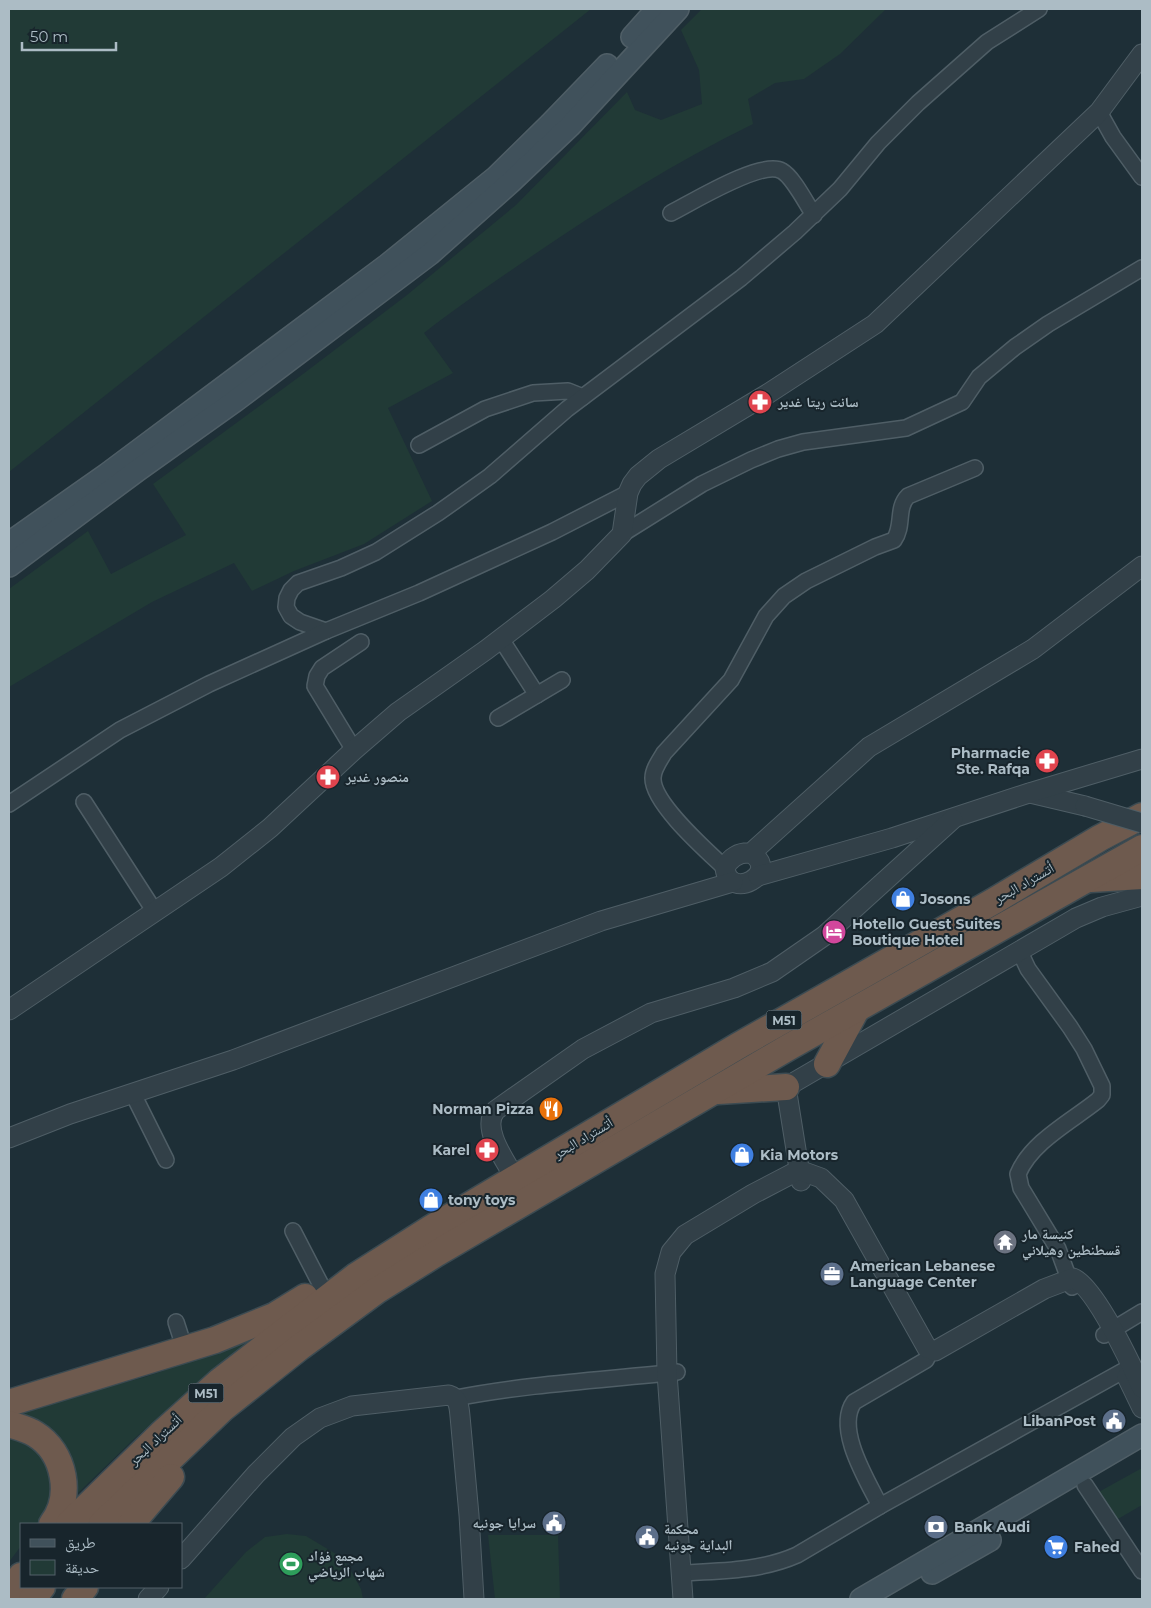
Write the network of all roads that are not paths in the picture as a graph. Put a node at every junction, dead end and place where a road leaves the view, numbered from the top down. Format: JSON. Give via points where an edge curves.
{"nodes":[{"id":1,"x":657,"y":9,"type":"edge"},
{"id":2,"x":678,"y":9,"type":"edge"},
{"id":3,"x":1040,"y":9,"type":"edge"},
{"id":4,"x":1142,"y":54,"type":"edge"},
{"id":5,"x":1099,"y":112,"type":"junction"},
{"id":6,"x":1142,"y":177,"type":"edge"},
{"id":7,"x":671,"y":213,"type":"dead end"},
{"id":8,"x":814,"y":215,"type":"junction"},
{"id":9,"x":1142,"y":268,"type":"edge"},
{"id":10,"x":583,"y":397,"type":"junction"},
{"id":11,"x":419,"y":445,"type":"dead end"},
{"id":12,"x":975,"y":468,"type":"dead end"},
{"id":13,"x":628,"y":493,"type":"junction"},
{"id":14,"x":622,"y":534,"type":"junction"},
{"id":15,"x":9,"y":543,"type":"edge"},
{"id":16,"x":9,"y":566,"type":"edge"},
{"id":17,"x":1142,"y":566,"type":"edge"},
{"id":18,"x":326,"y":631,"type":"junction"},
{"id":19,"x":501,"y":639,"type":"junction"},
{"id":20,"x":361,"y":642,"type":"dead end"},
{"id":21,"x":562,"y":680,"type":"dead end"},
{"id":22,"x":537,"y":695,"type":"junction"},
{"id":23,"x":498,"y":718,"type":"dead end"},
{"id":24,"x":354,"y":750,"type":"junction"},
{"id":25,"x":1142,"y":759,"type":"edge"},
{"id":26,"x":1029,"y":793,"type":"junction"},
{"id":27,"x":84,"y":802,"type":"dead end"},
{"id":28,"x":9,"y":804,"type":"edge"},
{"id":29,"x":1142,"y":816,"type":"edge"},
{"id":30,"x":953,"y":819,"type":"junction"},
{"id":31,"x":1142,"y":823,"type":"edge"},
{"id":32,"x":1142,"y":848,"type":"edge"},
{"id":33,"x":751,"y":854,"type":"junction"},
{"id":34,"x":729,"y":875,"type":"junction"},
{"id":35,"x":758,"y":876,"type":"junction"},
{"id":36,"x":1142,"y":876,"type":"edge"},
{"id":37,"x":1088,"y":879,"type":"junction"},
{"id":38,"x":1142,"y":896,"type":"edge"},
{"id":39,"x":155,"y":912,"type":"junction"},
{"id":40,"x":1019,"y":950,"type":"junction"},
{"id":41,"x":9,"y":1010,"type":"edge"},
{"id":42,"x":856,"y":1010,"type":"junction"},
{"id":43,"x":827,"y":1064,"type":"junction"},
{"id":44,"x":786,"y":1087,"type":"junction"},
{"id":45,"x":715,"y":1091,"type":"junction"},
{"id":46,"x":133,"y":1094,"type":"junction"},
{"id":47,"x":9,"y":1138,"type":"edge"},
{"id":48,"x":166,"y":1160,"type":"dead end"},
{"id":49,"x":800,"y":1176,"type":"junction"},
{"id":50,"x":515,"y":1178,"type":"junction"},
{"id":51,"x":293,"y":1232,"type":"dead end"},
{"id":52,"x":356,"y":1276,"type":"junction"},
{"id":53,"x":1070,"y":1283,"type":"junction"},
{"id":54,"x":322,"y":1287,"type":"junction"},
{"id":55,"x":1142,"y":1312,"type":"edge"},
{"id":56,"x":176,"y":1322,"type":"dead end"},
{"id":57,"x":1108,"y":1333,"type":"junction"},
{"id":58,"x":184,"y":1350,"type":"junction"},
{"id":59,"x":928,"y":1355,"type":"junction"},
{"id":60,"x":1128,"y":1368,"type":"junction"},
{"id":61,"x":672,"y":1373,"type":"junction"},
{"id":62,"x":1142,"y":1388,"type":"edge"},
{"id":63,"x":456,"y":1398,"type":"junction"},
{"id":64,"x":9,"y":1403,"type":"edge"},
{"id":65,"x":1142,"y":1408,"type":"edge"},
{"id":66,"x":222,"y":1409,"type":"junction"},
{"id":67,"x":9,"y":1424,"type":"edge"},
{"id":68,"x":1142,"y":1435,"type":"edge"},
{"id":69,"x":1142,"y":1451,"type":"edge"},
{"id":70,"x":1085,"y":1485,"type":"junction"},
{"id":71,"x":880,"y":1506,"type":"junction"},
{"id":72,"x":53,"y":1523,"type":"edge"},
{"id":73,"x":69,"y":1523,"type":"edge"},
{"id":74,"x":103,"y":1523,"type":"edge"},
{"id":75,"x":132,"y":1523,"type":"edge"},
{"id":76,"x":182,"y":1559,"type":"edge"},
{"id":77,"x":20,"y":1562,"type":"edge"},
{"id":78,"x":1142,"y":1571,"type":"edge"},
{"id":79,"x":686,"y":1573,"type":"junction"},
{"id":80,"x":9,"y":1575,"type":"edge"},
{"id":81,"x":20,"y":1577,"type":"edge"},
{"id":82,"x":41,"y":1588,"type":"edge"},
{"id":83,"x":83,"y":1588,"type":"edge"},
{"id":84,"x":158,"y":1588,"type":"edge"},
{"id":85,"x":9,"y":1591,"type":"edge"},
{"id":86,"x":32,"y":1599,"type":"edge"},
{"id":87,"x":75,"y":1599,"type":"edge"},
{"id":88,"x":148,"y":1599,"type":"edge"},
{"id":89,"x":474,"y":1599,"type":"edge"},
{"id":90,"x":683,"y":1599,"type":"edge"},
{"id":91,"x":692,"y":1599,"type":"edge"},
{"id":92,"x":861,"y":1599,"type":"edge"},
{"id":93,"x":886,"y":1599,"type":"edge"}],
"edges":[{"from":1,"to":15,"type":"main road","via":[[563,111],[496,177],[387,265]]},
{"from":2,"to":16,"type":"main road","via":[[570,126],[430,254],[243,396]]},
{"from":3,"to":8,"type":"street","via":[[987,42],[918,103]]},
{"from":4,"to":5,"type":"street"},
{"from":5,"to":6,"type":"street"},
{"from":5,"to":13,"type":"street","via":[[875,324],[659,459],[638,476]]},
{"from":7,"to":8,"type":"street","via":[[764,168],[781,170]]},
{"from":8,"to":10,"type":"street","via":[[741,278]]},
{"from":9,"to":14,"type":"street","via":[[1056,319],[1015,348],[979,376],[962,402],[906,428],[803,442],[778,449],[702,484]]},
{"from":10,"to":11,"type":"street","via":[[568,391],[533,392],[485,409]]},
{"from":10,"to":18,"type":"street","via":[[490,476],[422,523],[376,552],[298,583],[287,598],[286,607],[291,616]]},
{"from":12,"to":34,"type":"street","via":[[908,496],[901,506],[900,528],[894,540],[806,581],[784,596],[766,616],[731,680],[664,753],[653,778],[659,795],[692,837]]},
{"from":13,"to":14,"type":"street"},
{"from":13,"to":18,"type":"street","via":[[419,593]]},
{"from":14,"to":19,"type":"street","via":[[587,570]]},
{"from":17,"to":33,"type":"street","via":[[1033,649],[869,746]]},
{"from":18,"to":28,"type":"street","via":[[209,684],[120,730]]},
{"from":19,"to":22,"type":"street"},
{"from":19,"to":24,"type":"street","via":[[398,712]]},
{"from":20,"to":24,"type":"street","via":[[322,668],[315,686]]},
{"from":21,"to":22,"type":"street"},
{"from":22,"to":23,"type":"street"},
{"from":24,"to":39,"type":"street","via":[[270,828],[221,867]]},
{"from":25,"to":26,"type":"street"},
{"from":26,"to":30,"type":"street"},
{"from":26,"to":31,"type":"street","bridge":true},
{"from":27,"to":39,"type":"street"},
{"from":29,"to":50,"type":"highway","name":"أتستراد البحر","number":"M51","via":[[738,1046]]},
{"from":30,"to":35,"type":"street"},
{"from":30,"to":50,"type":"street","via":[[824,936],[772,972],[734,988],[651,1013],[583,1049],[496,1110],[491,1119],[491,1131]]},
{"from":32,"to":37,"type":"highway","name":"أتستراد البحر","number":"M51"},
{"from":33,"to":34,"type":"street","via":[[740,854],[730,859]]},
{"from":33,"to":35,"type":"street","via":[[760,863]]},
{"from":34,"to":35,"type":"street","via":[[746,883]]},
{"from":34,"to":46,"type":"street","via":[[233,1060]]},
{"from":36,"to":37,"type":"highway"},
{"from":37,"to":42,"type":"highway","name":"أتستراد البحر","number":"M51"},
{"from":38,"to":40,"type":"street","via":[[1076,918]]},
{"from":39,"to":41,"type":"street"},
{"from":40,"to":43,"type":"street"},
{"from":40,"to":53,"type":"street","via":[[1028,969],[1084,1049],[1102,1086],[1098,1100],[1035,1149],[1018,1174],[1021,1188],[1058,1248]]},
{"from":42,"to":43,"type":"highway"},
{"from":42,"to":45,"type":"highway","name":"أتستراد البحر","number":"M51"},
{"from":43,"to":44,"type":"street"},
{"from":44,"to":45,"type":"highway"},
{"from":44,"to":49,"type":"street"},
{"from":45,"to":66,"type":"highway","name":"أتستراد البحر","number":"M51","via":[[376,1292],[300,1346]]},
{"from":46,"to":47,"type":"street"},
{"from":46,"to":48,"type":"street"},
{"from":49,"to":59,"type":"street","via":[[817,1185],[837,1205],[922,1358]]},
{"from":49,"to":61,"type":"street","via":[[675,1254]]},
{"from":50,"to":52,"type":"highway","name":"أتستراد البحر","number":"M51"},
{"from":51,"to":54,"type":"street"},
{"from":52,"to":54,"type":"highway","via":[[338,1278]]},
{"from":52,"to":73,"type":"highway","name":"أتستراد البحر","number":"M51","via":[[220,1381]]},
{"from":53,"to":57,"type":"street"},
{"from":53,"to":59,"type":"street","via":[[1006,1315],[954,1349],[929,1360]]},
{"from":54,"to":58,"type":"highway","via":[[274,1316]]},
{"from":55,"to":57,"type":"street"},
{"from":56,"to":58,"type":"street"},
{"from":57,"to":60,"type":"street"},
{"from":58,"to":64,"type":"highway"},
{"from":59,"to":71,"type":"street","via":[[854,1402],[849,1413],[848,1431]]},
{"from":60,"to":62,"type":"street"},
{"from":60,"to":65,"type":"street"},
{"from":60,"to":71,"type":"street"},
{"from":61,"to":63,"type":"street"},
{"from":61,"to":79,"type":"street"},
{"from":63,"to":76,"type":"street","via":[[449,1394],[352,1406],[320,1418],[293,1437],[256,1474]]},
{"from":63,"to":89,"type":"street","via":[[466,1475]]},
{"from":66,"to":74,"type":"highway","name":"أتستراد البحر","number":"M51"},
{"from":66,"to":75,"type":"highway","via":[[208,1436]]},
{"from":67,"to":72,"type":"highway","via":[[36,1434],[55,1454],[64,1479],[61,1510]]},
{"from":68,"to":92,"type":"main road"},
{"from":69,"to":70,"type":"main road"},
{"from":70,"to":78,"type":"street"},
{"from":70,"to":93,"type":"main road"},
{"from":71,"to":79,"type":"street","via":[[784,1561],[755,1568]]},
{"from":77,"to":80,"type":"highway"},
{"from":79,"to":90,"type":"street"},
{"from":79,"to":91,"type":"street"},
{"from":81,"to":85,"type":"highway"},
{"from":82,"to":86,"type":"highway"},
{"from":83,"to":87,"type":"highway"},
{"from":84,"to":88,"type":"street"}]}
